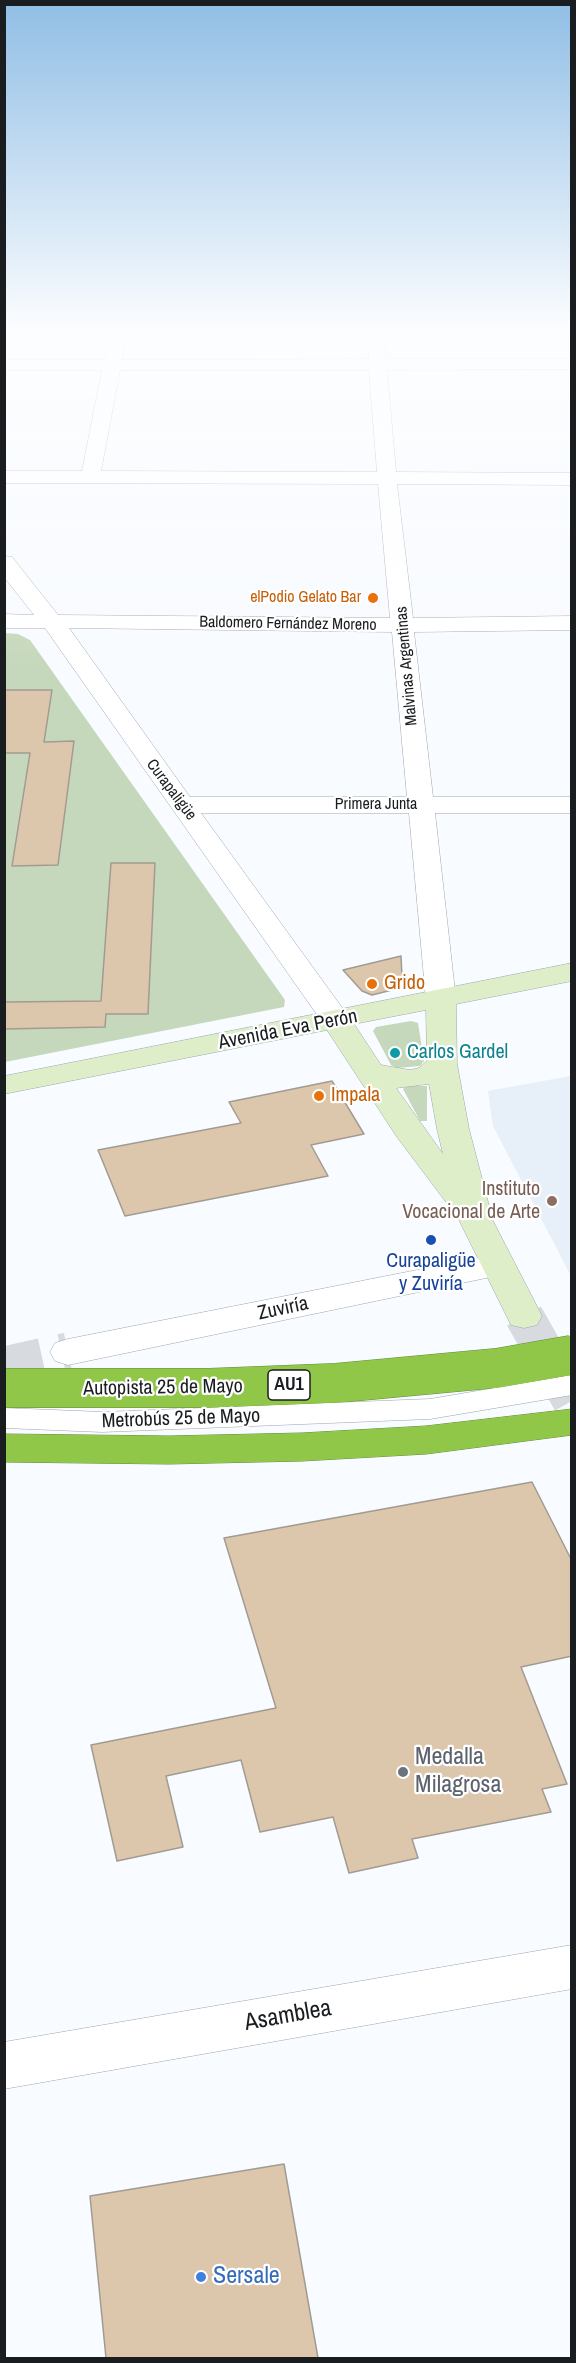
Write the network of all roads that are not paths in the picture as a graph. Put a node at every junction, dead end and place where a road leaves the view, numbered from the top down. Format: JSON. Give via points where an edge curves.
{"nodes":[{"id":1,"x":97,"y":441,"type":"edge"},
{"id":2,"x":383,"y":441,"type":"edge"},
{"id":3,"x":4,"y":477,"type":"edge"},
{"id":4,"x":90,"y":478,"type":"junction"},
{"id":5,"x":387,"y":479,"type":"junction"},
{"id":6,"x":572,"y":479,"type":"edge"},
{"id":7,"x":4,"y":562,"type":"edge"},
{"id":8,"x":4,"y":621,"type":"edge"},
{"id":9,"x":52,"y":621,"type":"junction"},
{"id":10,"x":572,"y":623,"type":"edge"},
{"id":11,"x":404,"y":625,"type":"junction"},
{"id":12,"x":181,"y":805,"type":"junction"},
{"id":13,"x":419,"y":805,"type":"junction"},
{"id":14,"x":572,"y":805,"type":"edge"},
{"id":15,"x":572,"y":972,"type":"edge"},
{"id":16,"x":441,"y":1000,"type":"junction"},
{"id":17,"x":336,"y":1020,"type":"junction"},
{"id":18,"x":442,"y":1064,"type":"junction"},
{"id":19,"x":371,"y":1072,"type":"junction"},
{"id":20,"x":4,"y":1085,"type":"edge"},
{"id":21,"x":476,"y":1221,"type":"junction"},
{"id":22,"x":498,"y":1265,"type":"junction"},
{"id":23,"x":524,"y":1316,"type":"tunnel mouth"},
{"id":24,"x":69,"y":1352,"type":"tunnel mouth"},
{"id":25,"x":572,"y":1355,"type":"edge"},
{"id":26,"x":572,"y":1385,"type":"edge"},
{"id":27,"x":4,"y":1388,"type":"edge"},
{"id":28,"x":4,"y":1418,"type":"edge"},
{"id":29,"x":572,"y":1422,"type":"edge"},
{"id":30,"x":4,"y":1448,"type":"edge"},
{"id":31,"x":572,"y":1967,"type":"edge"},
{"id":32,"x":4,"y":2066,"type":"edge"}],
"edges":[{"from":1,"to":4,"type":"street"},
{"from":2,"to":5,"type":"street","name":"Malvinas Argentinas"},
{"from":3,"to":4,"type":"street"},
{"from":4,"to":5,"type":"street"},
{"from":5,"to":6,"type":"street"},
{"from":5,"to":11,"type":"street","name":"Malvinas Argentinas"},
{"from":7,"to":9,"type":"street","name":"Curapaligüe"},
{"from":8,"to":9,"type":"street","name":"Baldomero Fernández Moreno"},
{"from":9,"to":11,"type":"street","name":"Baldomero Fernández Moreno"},
{"from":9,"to":12,"type":"street","name":"Curapaligüe"},
{"from":10,"to":11,"type":"street","name":"Baldomero Fernández Moreno"},
{"from":11,"to":13,"type":"street","name":"Malvinas Argentinas"},
{"from":12,"to":13,"type":"street","name":"Primera Junta"},
{"from":12,"to":17,"type":"street","name":"Curapaligüe"},
{"from":13,"to":14,"type":"street","name":"Primera Junta"},
{"from":13,"to":16,"type":"street","name":"Malvinas Argentinas"},
{"from":15,"to":16,"type":"main road","name":"Avenida Eva Perón"},
{"from":16,"to":17,"type":"main road","name":"Avenida Eva Perón"},
{"from":16,"to":18,"type":"main road"},
{"from":17,"to":19,"type":"main road"},
{"from":17,"to":20,"type":"main road","name":"Avenida Eva Perón"},
{"from":18,"to":19,"type":"main road","via":[[429,1075],[410,1079]]},
{"from":18,"to":21,"type":"main road","via":[[453,1129]]},
{"from":19,"to":21,"type":"main road","via":[[408,1130]]},
{"from":21,"to":22,"type":"main road"},
{"from":22,"to":23,"type":"main road"},
{"from":22,"to":24,"type":"street","name":"Zuviría"},
{"from":25,"to":27,"type":"highway","name":"Autopista 25 de Mayo","number":"AU1","bridge":true,"via":[[498,1368],[337,1383],[210,1388]]},
{"from":26,"to":28,"type":"lane","name":"Metrobús 25 de Mayo","bridge":true,"via":[[430,1409],[102,1422]]},
{"from":29,"to":30,"type":"highway","via":[[426,1440],[302,1447]]},
{"from":31,"to":32,"type":"street","name":"Asamblea"}]}
